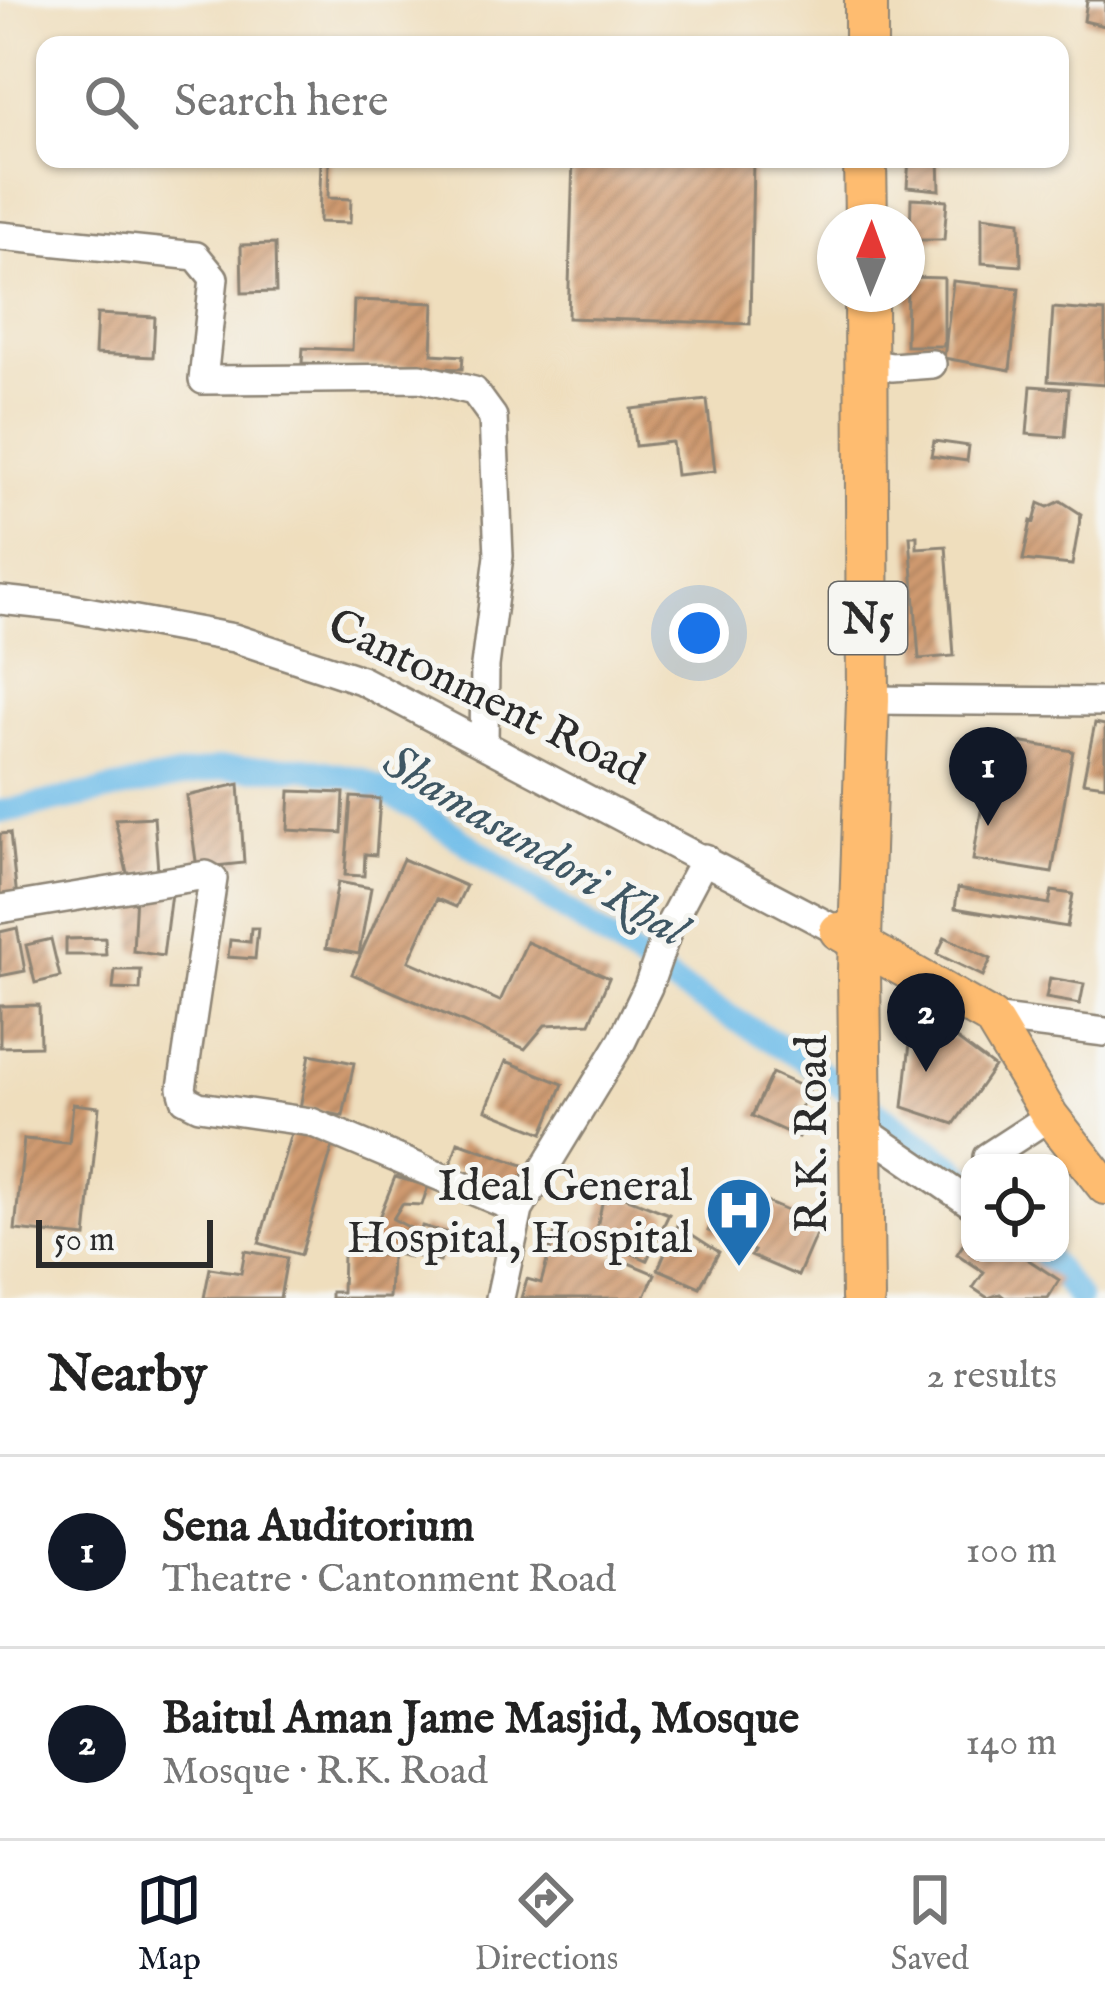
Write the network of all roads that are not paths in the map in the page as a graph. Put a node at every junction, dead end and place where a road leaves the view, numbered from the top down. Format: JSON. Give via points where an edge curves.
{"nodes":[{"id":1,"x":839,"y":0,"type":"edge"},
{"id":2,"x":866,"y":0,"type":"edge"},
{"id":3,"x":839,"y":36,"type":"edge"},
{"id":4,"x":866,"y":36,"type":"edge"},
{"id":5,"x":839,"y":168,"type":"edge"},
{"id":6,"x":865,"y":168,"type":"edge"},
{"id":7,"x":839,"y":204,"type":"edge"},
{"id":8,"x":866,"y":204,"type":"edge"},
{"id":9,"x":0,"y":236,"type":"edge"},
{"id":10,"x":839,"y":312,"type":"edge"},
{"id":11,"x":866,"y":312,"type":"edge"},
{"id":12,"x":867,"y":363,"type":"junction"},
{"id":13,"x":932,"y":364,"type":"dead end"},
{"id":14,"x":0,"y":600,"type":"edge"},
{"id":15,"x":868,"y":700,"type":"junction"},
{"id":16,"x":1105,"y":702,"type":"edge"},
{"id":17,"x":484,"y":743,"type":"junction"},
{"id":18,"x":705,"y":858,"type":"junction"},
{"id":19,"x":0,"y":910,"type":"edge"},
{"id":20,"x":852,"y":948,"type":"junction"},
{"id":21,"x":992,"y":1018,"type":"junction"},
{"id":22,"x":1105,"y":1033,"type":"edge"},
{"id":23,"x":853,"y":1111,"type":"junction"},
{"id":24,"x":1050,"y":1116,"type":"junction"},
{"id":25,"x":990,"y":1154,"type":"edge"},
{"id":26,"x":1105,"y":1186,"type":"edge"},
{"id":27,"x":961,"y":1196,"type":"edge"},
{"id":28,"x":519,"y":1210,"type":"junction"},
{"id":29,"x":500,"y":1298,"type":"edge"},
{"id":30,"x":837,"y":1298,"type":"edge"},
{"id":31,"x":863,"y":1298,"type":"edge"}],
"edges":[{"from":1,"to":3,"type":"highway"},
{"from":2,"to":4,"type":"highway"},
{"from":5,"to":7,"type":"highway"},
{"from":6,"to":8,"type":"highway"},
{"from":9,"to":17,"type":"street","via":[[196,256],[214,278],[203,380],[420,378],[474,391],[493,417],[499,556]]},
{"from":10,"to":20,"type":"highway","number":"N5"},
{"from":11,"to":12,"type":"highway","number":"N5"},
{"from":12,"to":13,"type":"street"},
{"from":12,"to":15,"type":"highway","number":"N5"},
{"from":14,"to":17,"type":"street","name":"Cantonment Road","via":[[234,638],[361,680]]},
{"from":15,"to":16,"type":"street"},
{"from":15,"to":20,"type":"highway","number":"N5"},
{"from":17,"to":18,"type":"street","name":"Cantonment Road"},
{"from":18,"to":20,"type":"street","name":"Cantonment Road"},
{"from":18,"to":28,"type":"street","via":[[596,1088]]},
{"from":19,"to":28,"type":"street","via":[[213,879],[184,1099],[311,1122]]},
{"from":20,"to":21,"type":"main road","name":"Cantonment Road"},
{"from":20,"to":23,"type":"highway","number":"N5"},
{"from":21,"to":22,"type":"street"},
{"from":21,"to":24,"type":"main road","name":"Cantonment Road"},
{"from":23,"to":27,"type":"street"},
{"from":23,"to":30,"type":"highway","name":"R.K. Road","number":"N5"},
{"from":23,"to":31,"type":"highway","name":"R.K. Road","number":"N5"},
{"from":24,"to":25,"type":"street"},
{"from":24,"to":26,"type":"main road","name":"Cantonment Road"},
{"from":28,"to":29,"type":"street"}]}
